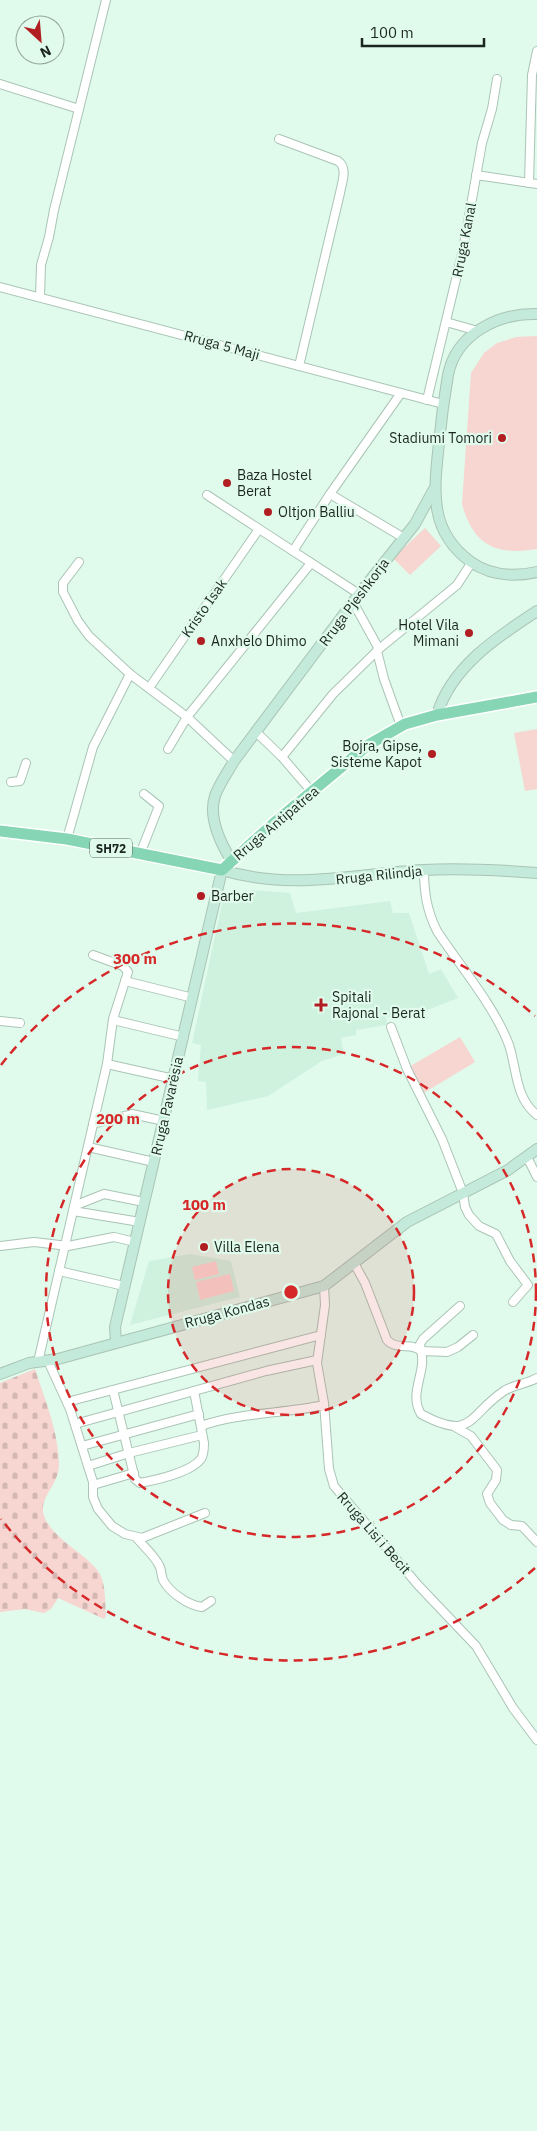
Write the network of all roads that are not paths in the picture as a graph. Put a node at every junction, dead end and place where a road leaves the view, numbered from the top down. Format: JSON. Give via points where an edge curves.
{"nodes":[{"id":1,"x":106,"y":0,"type":"edge"},
{"id":2,"x":537,"y":51,"type":"edge"},
{"id":3,"x":497,"y":79,"type":"dead end"},
{"id":4,"x":0,"y":84,"type":"edge"},
{"id":5,"x":79,"y":109,"type":"junction"},
{"id":6,"x":279,"y":139,"type":"dead end"},
{"id":7,"x":476,"y":175,"type":"junction"},
{"id":8,"x":533,"y":184,"type":"edge"},
{"id":9,"x":0,"y":287,"type":"edge"},
{"id":10,"x":40,"y":297,"type":"junction"},
{"id":11,"x":537,"y":314,"type":"edge"},
{"id":12,"x":446,"y":322,"type":"junction"},
{"id":13,"x":478,"y":331,"type":"junction"},
{"id":14,"x":299,"y":366,"type":"junction"},
{"id":15,"x":401,"y":393,"type":"junction"},
{"id":16,"x":427,"y":400,"type":"junction"},
{"id":17,"x":443,"y":404,"type":"junction"},
{"id":18,"x":434,"y":489,"type":"junction"},
{"id":19,"x":330,"y":494,"type":"junction"},
{"id":20,"x":207,"y":495,"type":"dead end"},
{"id":21,"x":259,"y":529,"type":"junction"},
{"id":22,"x":404,"y":538,"type":"junction"},
{"id":23,"x":293,"y":551,"type":"junction"},
{"id":24,"x":79,"y":562,"type":"dead end"},
{"id":25,"x":472,"y":562,"type":"junction"},
{"id":26,"x":311,"y":563,"type":"junction"},
{"id":27,"x":537,"y":572,"type":"edge"},
{"id":28,"x":356,"y":598,"type":"junction"},
{"id":29,"x":537,"y":611,"type":"edge"},
{"id":30,"x":378,"y":650,"type":"junction"},
{"id":31,"x":130,"y":674,"type":"junction"},
{"id":32,"x":149,"y":688,"type":"junction"},
{"id":33,"x":537,"y":697,"type":"edge"},
{"id":34,"x":437,"y":716,"type":"junction"},
{"id":35,"x":187,"y":717,"type":"junction"},
{"id":36,"x":401,"y":726,"type":"junction"},
{"id":37,"x":256,"y":732,"type":"junction"},
{"id":38,"x":168,"y":749,"type":"dead end"},
{"id":39,"x":282,"y":757,"type":"junction"},
{"id":40,"x":234,"y":761,"type":"junction"},
{"id":41,"x":26,"y":763,"type":"dead end"},
{"id":42,"x":11,"y":782,"type":"dead end"},
{"id":43,"x":312,"y":792,"type":"junction"},
{"id":44,"x":144,"y":794,"type":"dead end"},
{"id":45,"x":0,"y":831,"type":"edge"},
{"id":46,"x":67,"y":839,"type":"junction"},
{"id":47,"x":140,"y":854,"type":"junction"},
{"id":48,"x":232,"y":860,"type":"junction"},
{"id":49,"x":222,"y":870,"type":"junction"},
{"id":50,"x":424,"y":870,"type":"junction"},
{"id":51,"x":537,"y":873,"type":"edge"},
{"id":52,"x":93,"y":955,"type":"dead end"},
{"id":53,"x":125,"y":982,"type":"junction"},
{"id":54,"x":193,"y":998,"type":"junction"},
{"id":55,"x":113,"y":1020,"type":"junction"},
{"id":56,"x":0,"y":1021,"type":"edge"},
{"id":57,"x":20,"y":1023,"type":"dead end"},
{"id":58,"x":391,"y":1027,"type":"dead end"},
{"id":59,"x":184,"y":1037,"type":"junction"},
{"id":60,"x":107,"y":1064,"type":"junction"},
{"id":61,"x":174,"y":1079,"type":"junction"},
{"id":62,"x":537,"y":1115,"type":"edge"},
{"id":63,"x":164,"y":1121,"type":"junction"},
{"id":64,"x":93,"y":1124,"type":"junction"},
{"id":65,"x":88,"y":1147,"type":"junction"},
{"id":66,"x":537,"y":1148,"type":"edge"},
{"id":67,"x":527,"y":1157,"type":"junction"},
{"id":68,"x":154,"y":1162,"type":"junction"},
{"id":69,"x":537,"y":1177,"type":"edge"},
{"id":70,"x":463,"y":1193,"type":"junction"},
{"id":71,"x":144,"y":1202,"type":"junction"},
{"id":72,"x":74,"y":1209,"type":"junction"},
{"id":73,"x":140,"y":1222,"type":"junction"},
{"id":74,"x":135,"y":1242,"type":"junction"},
{"id":75,"x":0,"y":1246,"type":"edge"},
{"id":76,"x":65,"y":1246,"type":"junction"},
{"id":77,"x":354,"y":1263,"type":"junction"},
{"id":78,"x":59,"y":1271,"type":"junction"},
{"id":79,"x":124,"y":1286,"type":"junction"},
{"id":80,"x":324,"y":1286,"type":"junction"},
{"id":81,"x":513,"y":1302,"type":"dead end"},
{"id":82,"x":460,"y":1306,"type":"dead end"},
{"id":83,"x":321,"y":1334,"type":"junction"},
{"id":84,"x":473,"y":1335,"type":"dead end"},
{"id":85,"x":116,"y":1342,"type":"junction"},
{"id":86,"x":421,"y":1351,"type":"junction"},
{"id":87,"x":317,"y":1360,"type":"junction"},
{"id":88,"x":43,"y":1361,"type":"junction"},
{"id":89,"x":0,"y":1374,"type":"edge"},
{"id":90,"x":537,"y":1378,"type":"edge"},
{"id":91,"x":113,"y":1390,"type":"junction"},
{"id":92,"x":194,"y":1391,"type":"junction"},
{"id":93,"x":67,"y":1402,"type":"junction"},
{"id":94,"x":324,"y":1404,"type":"junction"},
{"id":95,"x":119,"y":1412,"type":"junction"},
{"id":96,"x":199,"y":1414,"type":"junction"},
{"id":97,"x":75,"y":1424,"type":"junction"},
{"id":98,"x":201,"y":1426,"type":"junction"},
{"id":99,"x":454,"y":1426,"type":"junction"},
{"id":100,"x":124,"y":1434,"type":"junction"},
{"id":101,"x":202,"y":1435,"type":"junction"},
{"id":102,"x":82,"y":1446,"type":"junction"},
{"id":103,"x":129,"y":1453,"type":"junction"},
{"id":104,"x":88,"y":1466,"type":"junction"},
{"id":105,"x":134,"y":1473,"type":"junction"},
{"id":106,"x":93,"y":1485,"type":"junction"},
{"id":107,"x":204,"y":1512,"type":"dead end"},
{"id":108,"x":136,"y":1537,"type":"junction"},
{"id":109,"x":537,"y":1542,"type":"edge"},
{"id":110,"x":211,"y":1601,"type":"dead end"},
{"id":111,"x":537,"y":1740,"type":"edge"}],
"edges":[{"from":1,"to":5,"type":"street"},
{"from":2,"to":8,"type":"street","via":[[532,75]]},
{"from":3,"to":7,"type":"street","name":"Rruga Kanal"},
{"from":4,"to":5,"type":"street"},
{"from":5,"to":10,"type":"street","via":[[41,265]]},
{"from":6,"to":14,"type":"street","via":[[338,161],[344,170]]},
{"from":7,"to":8,"type":"street"},
{"from":7,"to":12,"type":"street","name":"Rruga Kanal"},
{"from":9,"to":10,"type":"street","name":"Rruga 5 Maji"},
{"from":10,"to":14,"type":"street","name":"Rruga 5 Maji"},
{"from":11,"to":13,"type":"street","via":[[504,318]]},
{"from":12,"to":13,"type":"street"},
{"from":12,"to":16,"type":"street","name":"Rruga Kanal"},
{"from":13,"to":17,"type":"street","via":[[462,345],[450,365]]},
{"from":14,"to":15,"type":"street","name":"Rruga 5 Maji"},
{"from":15,"to":16,"type":"street","name":"Rruga 5 Maji"},
{"from":15,"to":19,"type":"street"},
{"from":16,"to":17,"type":"street","name":"Rruga 5 Maji"},
{"from":17,"to":18,"type":"street"},
{"from":18,"to":22,"type":"street","name":"Rruga Pjeshkorja"},
{"from":18,"to":25,"type":"street","via":[[444,530],[457,549]]},
{"from":19,"to":22,"type":"street"},
{"from":19,"to":23,"type":"street"},
{"from":20,"to":21,"type":"street"},
{"from":21,"to":23,"type":"street"},
{"from":21,"to":32,"type":"street","name":"Kristo Isak"},
{"from":22,"to":28,"type":"street","name":"Rruga Pjeshkorja"},
{"from":23,"to":26,"type":"street"},
{"from":24,"to":31,"type":"street","via":[[63,584],[63,592],[89,636]]},
{"from":25,"to":27,"type":"street","via":[[506,575]]},
{"from":25,"to":30,"type":"street","via":[[457,585]]},
{"from":26,"to":28,"type":"street"},
{"from":26,"to":35,"type":"street"},
{"from":28,"to":30,"type":"street"},
{"from":28,"to":37,"type":"street","name":"Rruga Pjeshkorja"},
{"from":29,"to":34,"type":"street","via":[[483,649],[448,689]]},
{"from":30,"to":36,"type":"street","via":[[384,679]]},
{"from":30,"to":39,"type":"street","via":[[333,694]]},
{"from":31,"to":32,"type":"street"},
{"from":31,"to":46,"type":"street","via":[[93,747]]},
{"from":32,"to":35,"type":"street"},
{"from":33,"to":34,"type":"main road","name":"Rruga Antipatrea"},
{"from":34,"to":36,"type":"main road","name":"Rruga Antipatrea"},
{"from":35,"to":38,"type":"street"},
{"from":35,"to":40,"type":"street"},
{"from":36,"to":43,"type":"main road","name":"Rruga Antipatrea","via":[[368,745]]},
{"from":37,"to":39,"type":"street"},
{"from":37,"to":40,"type":"street","name":"Rruga Pjeshkorja"},
{"from":39,"to":43,"type":"street"},
{"from":40,"to":48,"type":"street","name":"Rruga Pjeshkorja","via":[[214,797],[213,808],[220,837]]},
{"from":41,"to":42,"type":"street","via":[[20,781]]},
{"from":43,"to":48,"type":"main road","name":"Rruga Antipatrea"},
{"from":44,"to":47,"type":"street","via":[[159,806]]},
{"from":45,"to":46,"type":"main road","name":"Rruga Antipatrea","number":"SH72"},
{"from":46,"to":47,"type":"main road","name":"Rruga Antipatrea","number":"SH72"},
{"from":47,"to":49,"type":"main road","name":"Rruga Antipatrea","number":"SH72"},
{"from":48,"to":49,"type":"main road","name":"Rruga Antipatrea"},
{"from":49,"to":50,"type":"street","name":"Rruga Rilindja","via":[[258,879],[298,882]]},
{"from":49,"to":54,"type":"street","name":"Rruga Pavarësia"},
{"from":50,"to":51,"type":"street","name":"Rruga Rilindja"},
{"from":50,"to":62,"type":"street","via":[[425,898],[431,919],[499,1024],[512,1056],[522,1097]]},
{"from":52,"to":53,"type":"street","via":[[125,967],[128,972]]},
{"from":53,"to":54,"type":"street"},
{"from":53,"to":55,"type":"street"},
{"from":54,"to":59,"type":"street","name":"Rruga Pavarësia"},
{"from":55,"to":59,"type":"street"},
{"from":55,"to":60,"type":"street"},
{"from":56,"to":57,"type":"street"},
{"from":58,"to":70,"type":"street"},
{"from":59,"to":61,"type":"street","name":"Rruga Pavarësia"},
{"from":60,"to":61,"type":"street"},
{"from":60,"to":64,"type":"street"},
{"from":61,"to":63,"type":"street","name":"Rruga Pavarësia"},
{"from":63,"to":64,"type":"street","via":[[132,1114]]},
{"from":63,"to":68,"type":"street","name":"Rruga Pavarësia"},
{"from":64,"to":65,"type":"street"},
{"from":65,"to":68,"type":"street"},
{"from":65,"to":72,"type":"street"},
{"from":66,"to":67,"type":"street","name":"Rruga Kondas"},
{"from":67,"to":69,"type":"street"},
{"from":67,"to":70,"type":"street","name":"Rruga Kondas"},
{"from":68,"to":71,"type":"street","name":"Rruga Pavarësia"},
{"from":70,"to":77,"type":"street","name":"Rruga Kondas","via":[[407,1222]]},
{"from":70,"to":81,"type":"street","via":[[469,1215],[479,1226],[496,1234],[510,1262],[528,1285]]},
{"from":71,"to":72,"type":"street","via":[[104,1194]]},
{"from":71,"to":73,"type":"street","name":"Rruga Pavarësia"},
{"from":72,"to":73,"type":"street"},
{"from":72,"to":76,"type":"street"},
{"from":73,"to":74,"type":"street","name":"Rruga Pavarësia"},
{"from":74,"to":76,"type":"street","via":[[114,1237]]},
{"from":74,"to":79,"type":"street","name":"Rruga Pavarësia"},
{"from":75,"to":76,"type":"street","via":[[34,1242]]},
{"from":76,"to":78,"type":"street"},
{"from":77,"to":80,"type":"street","name":"Rruga Kondas"},
{"from":77,"to":86,"type":"street","via":[[387,1340],[396,1346],[415,1347]]},
{"from":78,"to":79,"type":"street"},
{"from":78,"to":88,"type":"street"},
{"from":79,"to":85,"type":"street","name":"Rruga Pavarësia","via":[[114,1331]]},
{"from":80,"to":83,"type":"street","name":"Rruga Lisi i Becit","via":[[326,1305]]},
{"from":80,"to":85,"type":"street","name":"Rruga Kondas"},
{"from":82,"to":86,"type":"street","via":[[423,1339]]},
{"from":83,"to":87,"type":"street","name":"Rruga Lisi i Becit"},
{"from":83,"to":91,"type":"street"},
{"from":84,"to":86,"type":"street","via":[[447,1352]]},
{"from":85,"to":88,"type":"street","name":"Rruga Kondas"},
{"from":86,"to":99,"type":"street","via":[[423,1359],[416,1392],[419,1410],[424,1416]]},
{"from":87,"to":92,"type":"street"},
{"from":87,"to":94,"type":"street","name":"Rruga Lisi i Becit"},
{"from":88,"to":89,"type":"street","name":"Rruga Kondas"},
{"from":88,"to":93,"type":"street"},
{"from":90,"to":99,"type":"street","via":[[516,1384],[470,1422]]},
{"from":91,"to":93,"type":"street"},
{"from":91,"to":95,"type":"street"},
{"from":92,"to":95,"type":"street"},
{"from":92,"to":96,"type":"street"},
{"from":93,"to":97,"type":"street"},
{"from":94,"to":98,"type":"street"},
{"from":94,"to":111,"type":"street","name":"Rruga Lisi i Becit","via":[[329,1469],[337,1492],[476,1646],[513,1708]]},
{"from":95,"to":97,"type":"street"},
{"from":95,"to":100,"type":"street"},
{"from":96,"to":98,"type":"street"},
{"from":96,"to":100,"type":"street"},
{"from":97,"to":102,"type":"street"},
{"from":98,"to":101,"type":"street"},
{"from":99,"to":109,"type":"street","via":[[471,1436],[497,1470],[496,1480],[487,1494],[493,1508],[507,1524],[524,1527]]},
{"from":100,"to":102,"type":"street"},
{"from":100,"to":103,"type":"street"},
{"from":101,"to":103,"type":"street"},
{"from":101,"to":105,"type":"street","via":[[203,1455],[196,1464],[140,1483]]},
{"from":102,"to":104,"type":"street"},
{"from":103,"to":104,"type":"street"},
{"from":103,"to":105,"type":"street"},
{"from":104,"to":106,"type":"street"},
{"from":105,"to":106,"type":"street"},
{"from":106,"to":108,"type":"street","via":[[93,1497],[104,1518],[119,1532]]},
{"from":107,"to":108,"type":"street","via":[[147,1537]]},
{"from":108,"to":110,"type":"street","via":[[159,1565],[167,1586],[195,1606],[202,1607]]}]}
